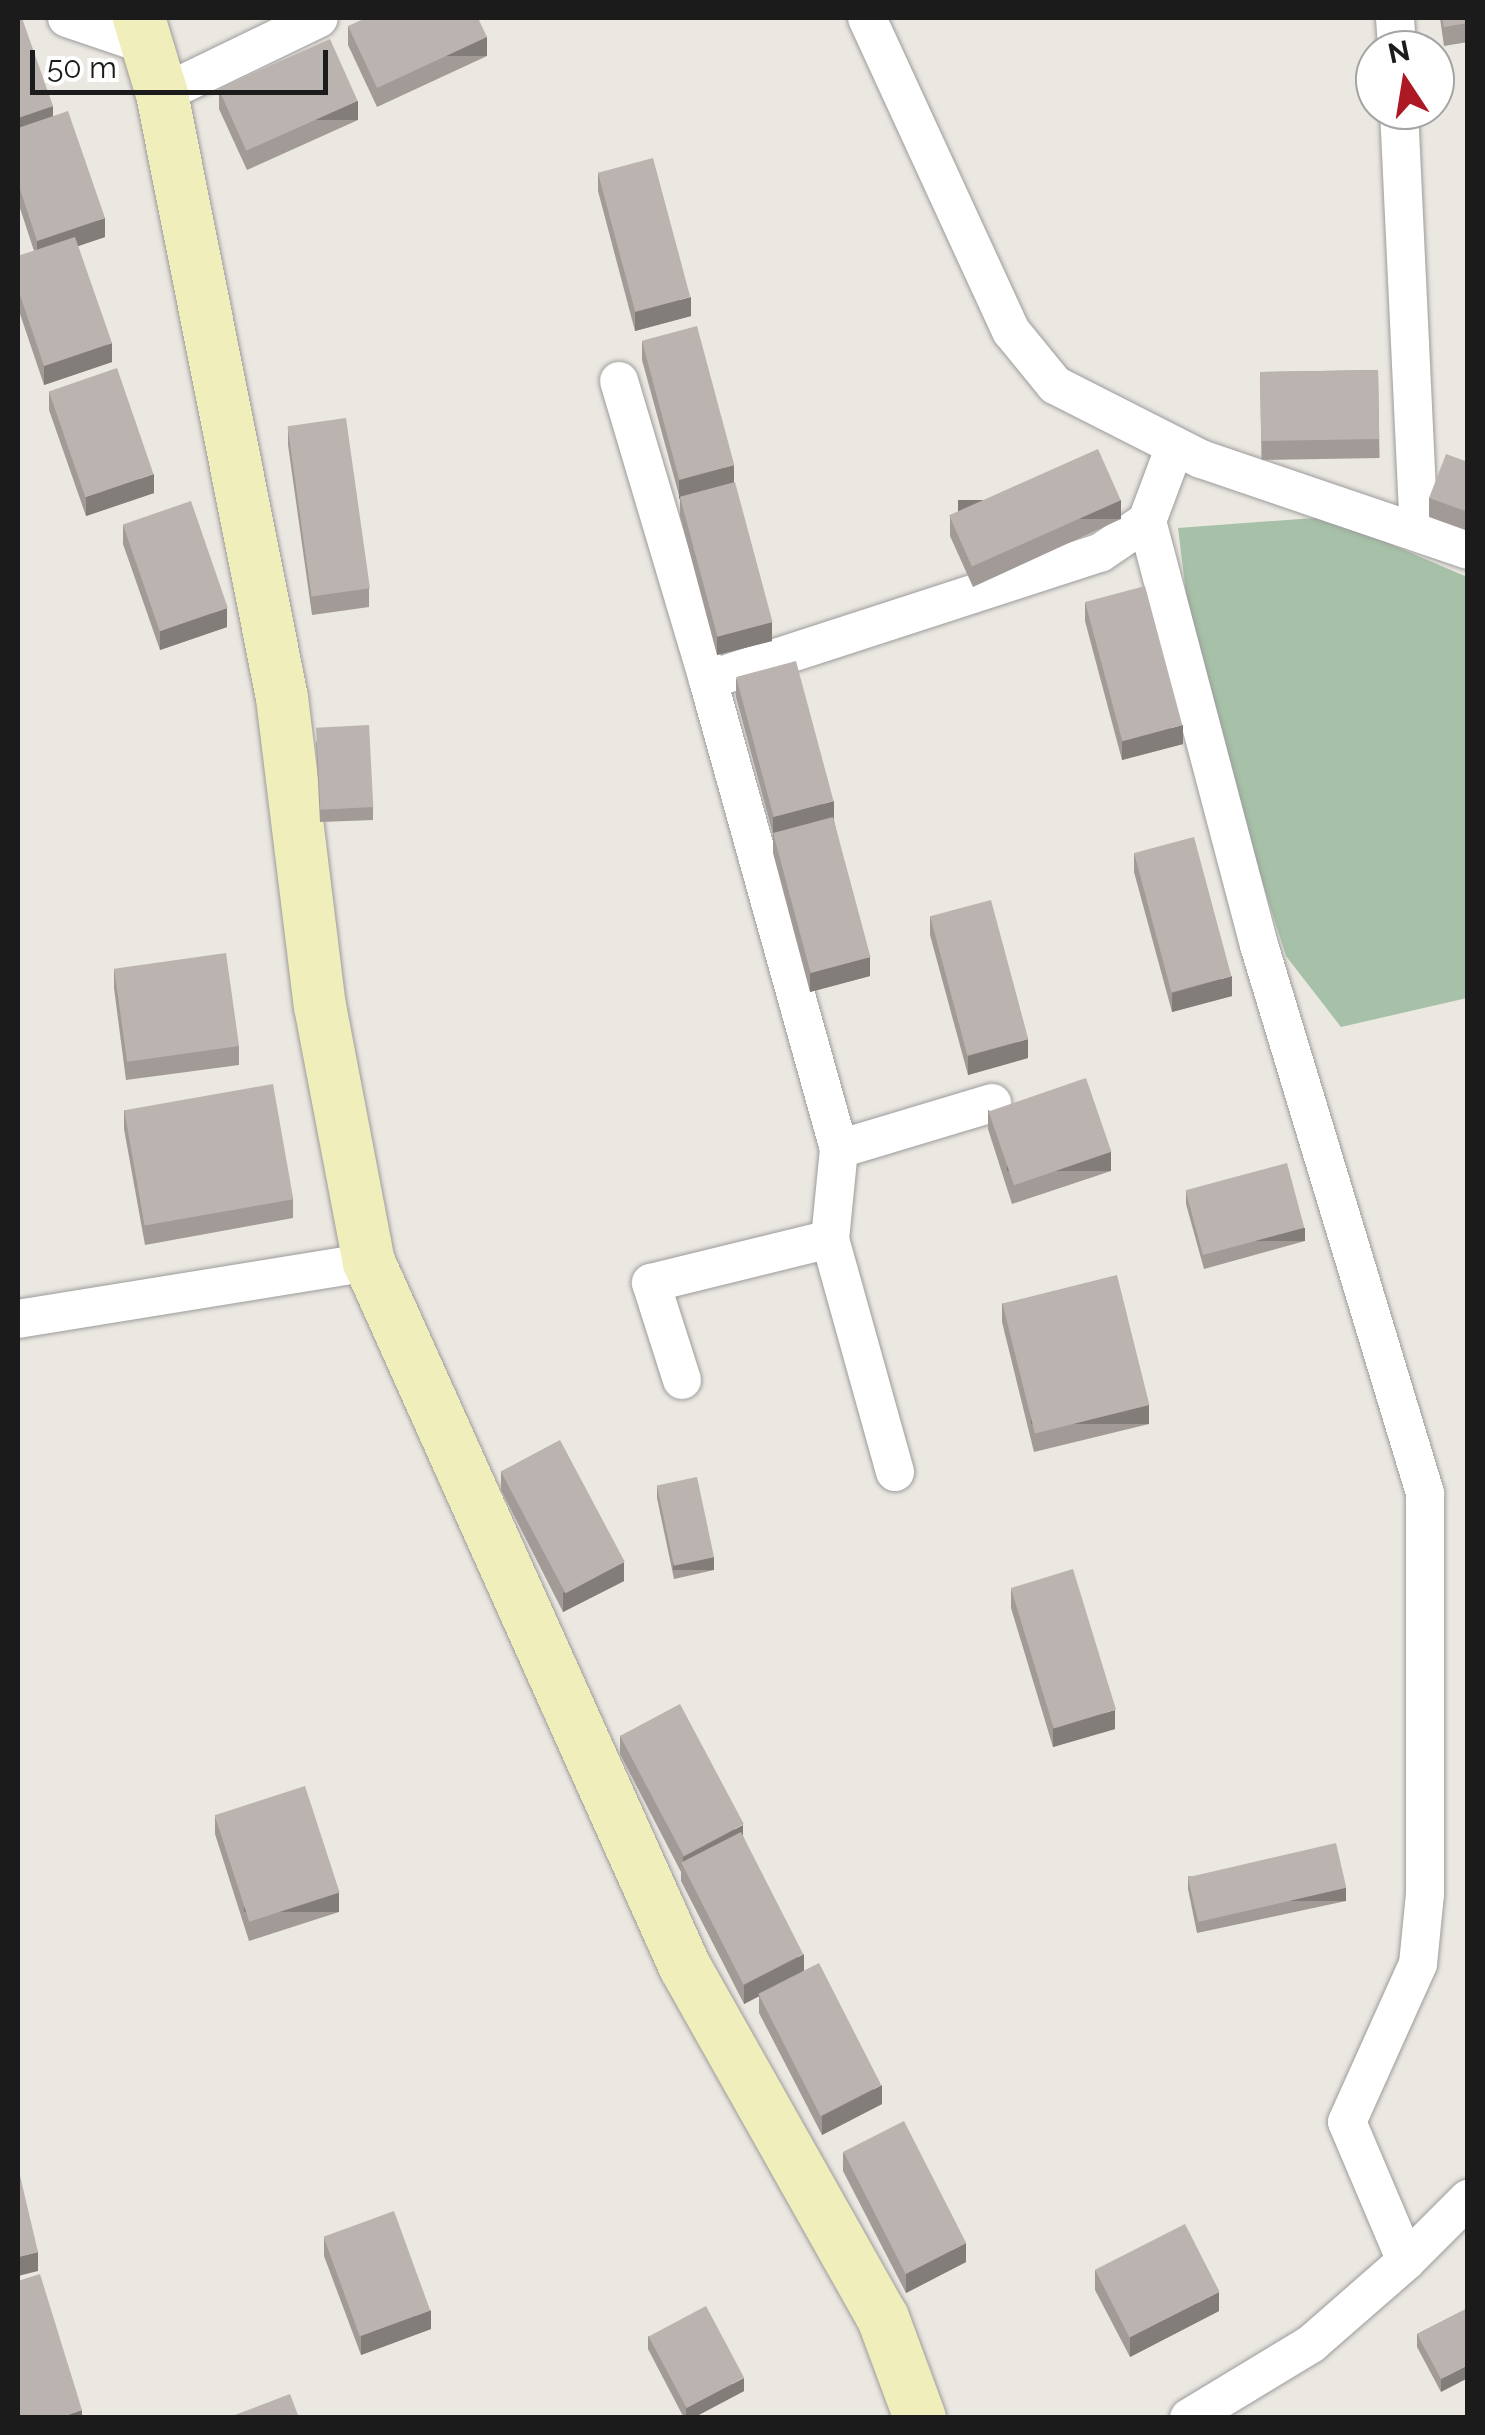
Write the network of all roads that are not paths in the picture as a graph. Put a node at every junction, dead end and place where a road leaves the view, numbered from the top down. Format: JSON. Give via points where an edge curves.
{"nodes":[{"id":1,"x":67,"y":18,"type":"edge"},
{"id":2,"x":318,"y":18,"type":"edge"},
{"id":3,"x":867,"y":18,"type":"edge"},
{"id":4,"x":141,"y":31,"type":"edge"},
{"id":5,"x":162,"y":94,"type":"junction"},
{"id":6,"x":1401,"y":130,"type":"edge"},
{"id":7,"x":620,"y":381,"type":"dead end"},
{"id":8,"x":1175,"y":446,"type":"junction"},
{"id":9,"x":1147,"y":522,"type":"junction"},
{"id":10,"x":1419,"y":530,"type":"junction"},
{"id":11,"x":1468,"y":550,"type":"edge"},
{"id":12,"x":708,"y":680,"type":"junction"},
{"id":13,"x":992,"y":1103,"type":"dead end"},
{"id":14,"x":839,"y":1149,"type":"junction"},
{"id":15,"x":830,"y":1239,"type":"junction"},
{"id":16,"x":368,"y":1262,"type":"junction"},
{"id":17,"x":18,"y":1319,"type":"edge"},
{"id":18,"x":682,"y":1380,"type":"dead end"},
{"id":19,"x":895,"y":1472,"type":"dead end"},
{"id":20,"x":1468,"y":2199,"type":"edge"},
{"id":21,"x":1406,"y":2262,"type":"junction"},
{"id":22,"x":920,"y":2418,"type":"edge"},
{"id":23,"x":1190,"y":2418,"type":"edge"}],
"edges":[{"from":1,"to":4,"type":"street"},
{"from":2,"to":5,"type":"street"},
{"from":3,"to":8,"type":"street","via":[[1011,330],[1056,386]]},
{"from":4,"to":5,"type":"street"},
{"from":5,"to":16,"type":"street","via":[[282,698],[320,1006]]},
{"from":6,"to":10,"type":"street"},
{"from":7,"to":12,"type":"street"},
{"from":8,"to":9,"type":"street"},
{"from":8,"to":10,"type":"street"},
{"from":9,"to":12,"type":"street","via":[[1100,553]]},
{"from":9,"to":21,"type":"street","via":[[1258,945],[1425,1493],[1425,1894],[1418,1964],[1347,2122]]},
{"from":10,"to":11,"type":"street"},
{"from":12,"to":14,"type":"street"},
{"from":13,"to":14,"type":"street"},
{"from":14,"to":15,"type":"street"},
{"from":15,"to":18,"type":"street","via":[[651,1283]]},
{"from":15,"to":19,"type":"street"},
{"from":16,"to":17,"type":"street"},
{"from":16,"to":22,"type":"street","via":[[685,1967],[883,2318]]},
{"from":20,"to":21,"type":"street"},
{"from":21,"to":23,"type":"street","via":[[1311,2344]]}]}
